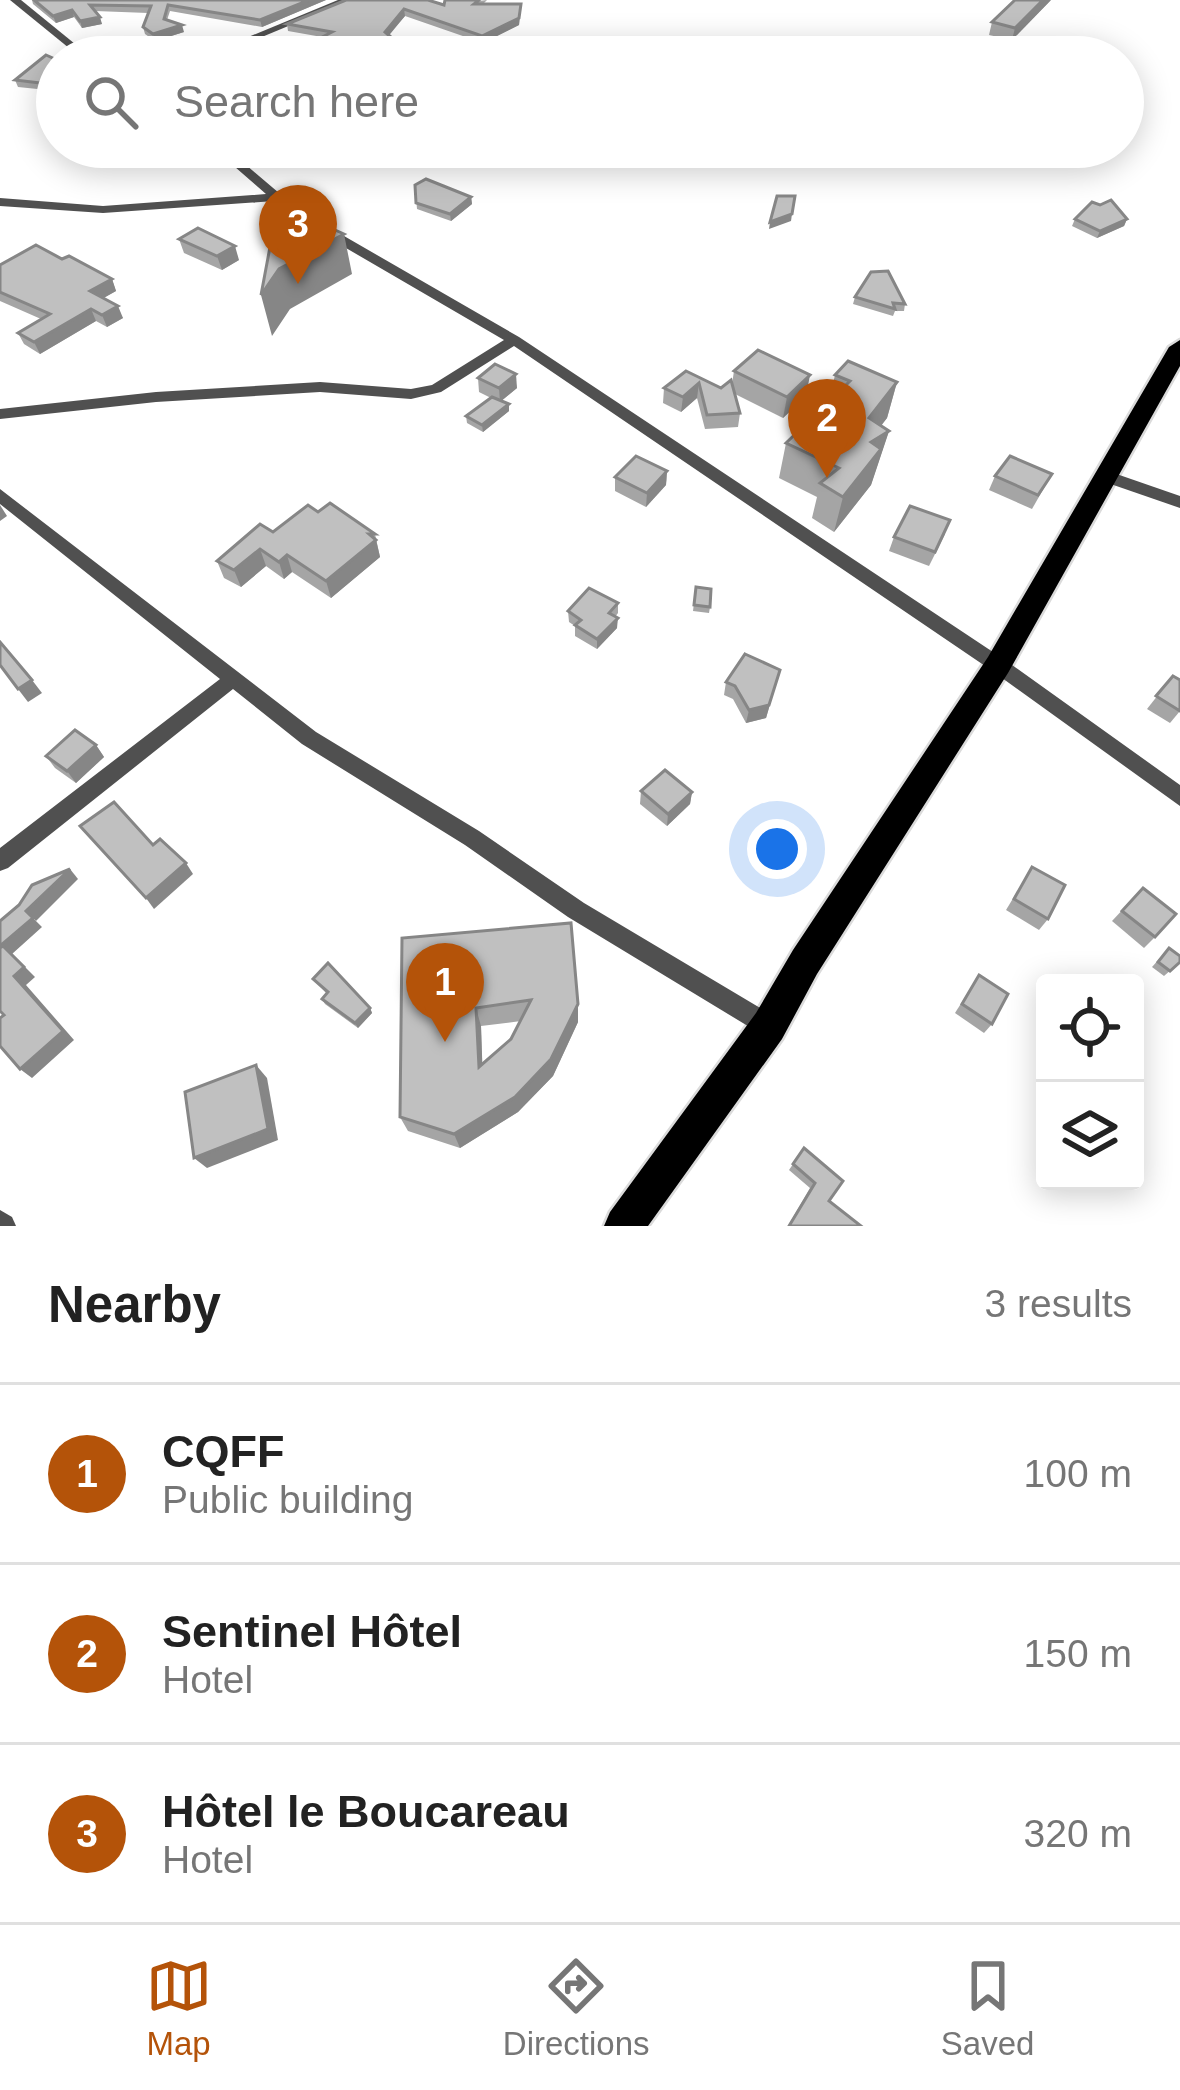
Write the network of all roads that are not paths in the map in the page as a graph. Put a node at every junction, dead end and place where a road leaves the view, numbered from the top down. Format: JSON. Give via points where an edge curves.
{"nodes":[{"id":1,"x":15,"y":0,"type":"edge"},
{"id":2,"x":346,"y":0,"type":"edge"},
{"id":3,"x":60,"y":36,"type":"edge"},
{"id":4,"x":257,"y":36,"type":"edge"},
{"id":5,"x":243,"y":168,"type":"edge"},
{"id":6,"x":276,"y":196,"type":"junction"},
{"id":7,"x":0,"y":202,"type":"edge"},
{"id":8,"x":514,"y":340,"type":"junction"},
{"id":9,"x":1180,"y":346,"type":"edge"},
{"id":10,"x":0,"y":415,"type":"edge"},
{"id":11,"x":1105,"y":476,"type":"junction"},
{"id":12,"x":0,"y":495,"type":"edge"},
{"id":13,"x":1180,"y":502,"type":"edge"},
{"id":14,"x":998,"y":665,"type":"junction"},
{"id":15,"x":233,"y":679,"type":"junction"},
{"id":16,"x":1180,"y":797,"type":"edge"},
{"id":17,"x":0,"y":861,"type":"edge"},
{"id":18,"x":769,"y":1026,"type":"junction"},
{"id":19,"x":624,"y":1226,"type":"edge"}],
"edges":[{"from":1,"to":3,"type":"street"},
{"from":2,"to":4,"type":"street"},
{"from":5,"to":6,"type":"street"},
{"from":6,"to":7,"type":"street","via":[[140,209]]},
{"from":6,"to":8,"type":"street"},
{"from":8,"to":10,"type":"street","via":[[436,389],[412,394],[320,387]]},
{"from":8,"to":14,"type":"street"},
{"from":9,"to":11,"type":"main road"},
{"from":11,"to":13,"type":"street"},
{"from":11,"to":14,"type":"main road"},
{"from":12,"to":15,"type":"street"},
{"from":14,"to":16,"type":"street"},
{"from":14,"to":18,"type":"main road"},
{"from":15,"to":17,"type":"street"},
{"from":15,"to":18,"type":"street","via":[[309,739]]},
{"from":18,"to":19,"type":"main road"}]}
